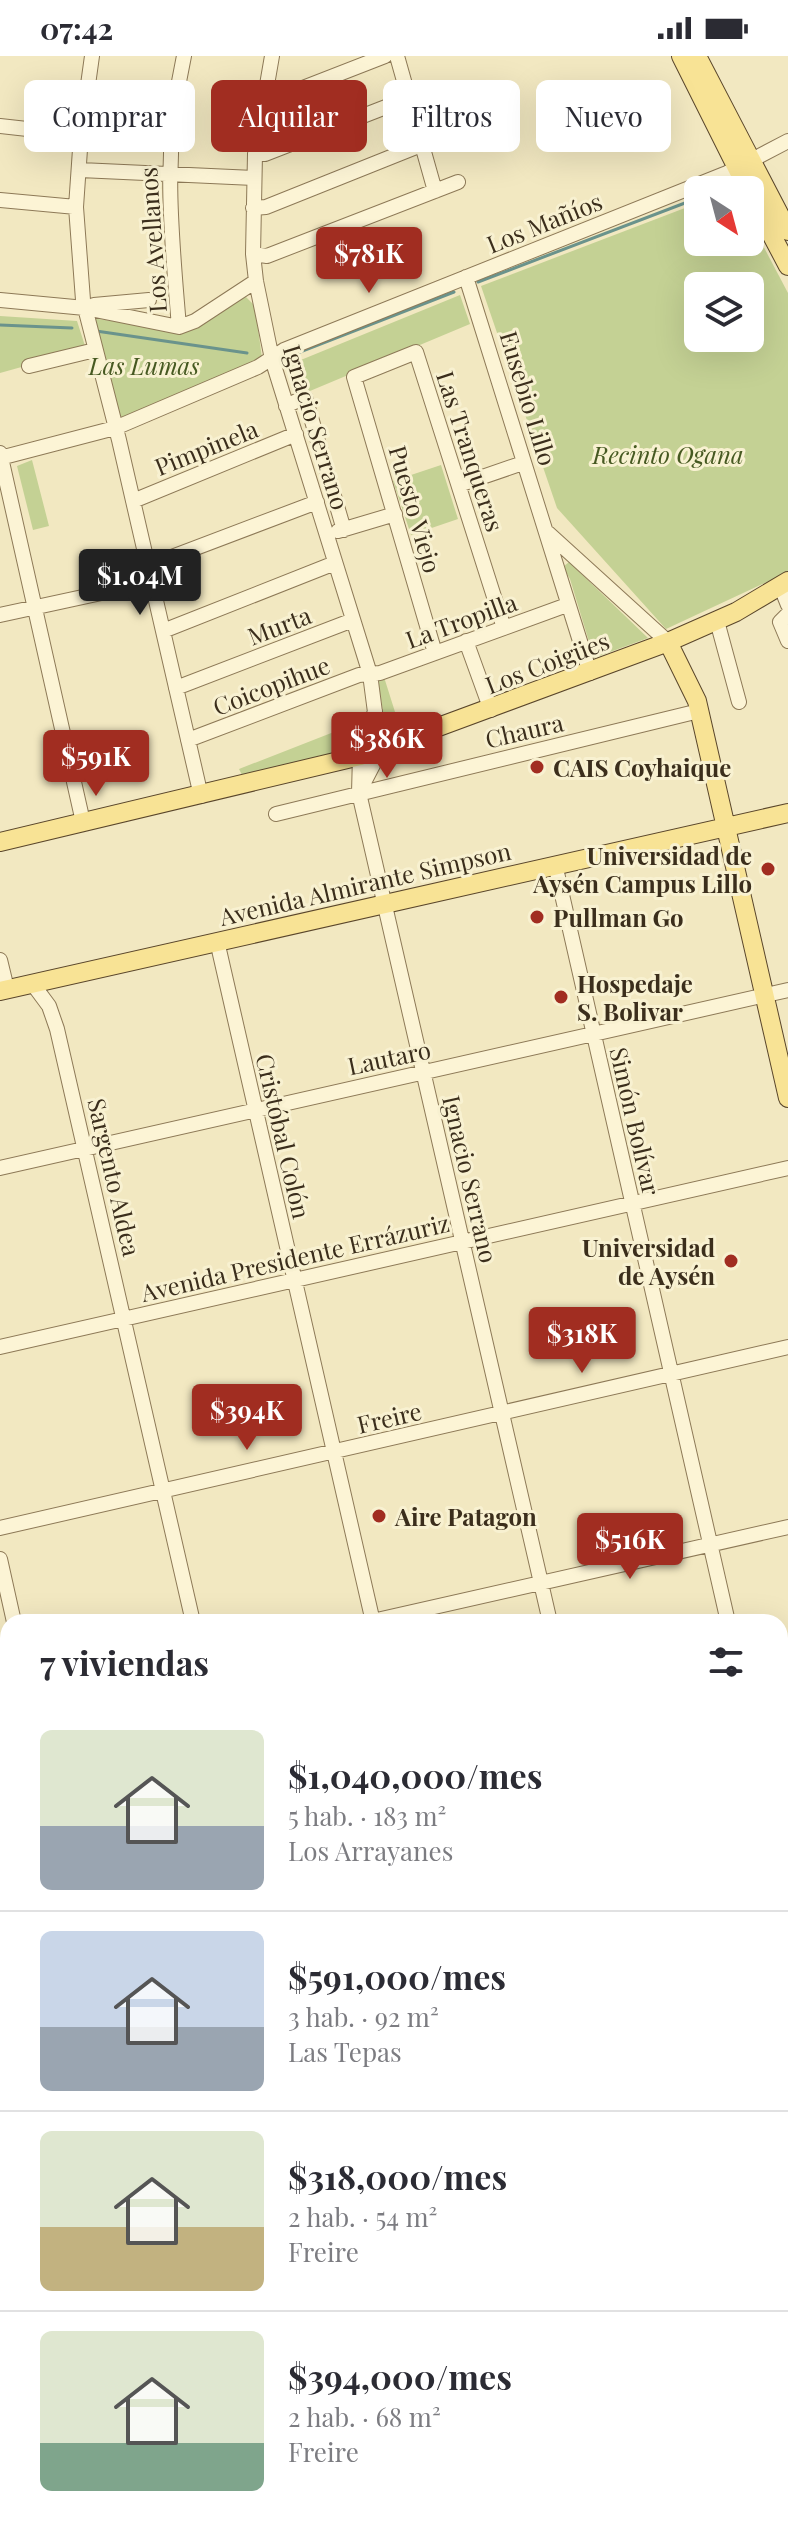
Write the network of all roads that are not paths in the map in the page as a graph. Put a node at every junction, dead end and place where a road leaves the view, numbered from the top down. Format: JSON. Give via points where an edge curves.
{"nodes":[{"id":1,"x":92,"y":56,"type":"edge"},
{"id":2,"x":184,"y":56,"type":"edge"},
{"id":3,"x":272,"y":56,"type":"edge"},
{"id":4,"x":385,"y":56,"type":"edge"},
{"id":5,"x":397,"y":56,"type":"edge"},
{"id":6,"x":681,"y":56,"type":"edge"},
{"id":7,"x":697,"y":56,"type":"edge"},
{"id":8,"x":89,"y":80,"type":"edge"},
{"id":9,"x":267,"y":80,"type":"edge"},
{"id":10,"x":323,"y":80,"type":"edge"},
{"id":11,"x":404,"y":80,"type":"edge"},
{"id":12,"x":383,"y":108,"type":"edge"},
{"id":13,"x":0,"y":126,"type":"edge"},
{"id":14,"x":24,"y":129,"type":"edge"},
{"id":15,"x":788,"y":141,"type":"edge"},
{"id":16,"x":81,"y":152,"type":"edge"},
{"id":17,"x":404,"y":152,"type":"edge"},
{"id":18,"x":423,"y":152,"type":"edge"},
{"id":19,"x":255,"y":154,"type":"joint"},
{"id":20,"x":744,"y":165,"type":"junction"},
{"id":21,"x":80,"y":170,"type":"junction"},
{"id":22,"x":167,"y":174,"type":"junction"},
{"id":23,"x":746,"y":176,"type":"edge"},
{"id":24,"x":254,"y":178,"type":"junction"},
{"id":25,"x":458,"y":182,"type":"dead end"},
{"id":26,"x":435,"y":191,"type":"junction"},
{"id":27,"x":0,"y":200,"type":"edge"},
{"id":28,"x":782,"y":205,"type":"edge"},
{"id":29,"x":76,"y":207,"type":"junction"},
{"id":30,"x":253,"y":208,"type":"junction"},
{"id":31,"x":764,"y":220,"type":"edge"},
{"id":32,"x":788,"y":231,"type":"edge"},
{"id":33,"x":253,"y":254,"type":"junction"},
{"id":34,"x":788,"y":266,"type":"edge"},
{"id":35,"x":466,"y":277,"type":"junction"},
{"id":36,"x":256,"y":281,"type":"junction"},
{"id":37,"x":0,"y":300,"type":"edge"},
{"id":38,"x":149,"y":300,"type":"dead end"},
{"id":39,"x":84,"y":304,"type":"junction"},
{"id":40,"x":179,"y":327,"type":"junction"},
{"id":41,"x":95,"y":350,"type":"junction"},
{"id":42,"x":272,"y":359,"type":"junction"},
{"id":43,"x":29,"y":366,"type":"dead end"},
{"id":44,"x":354,"y":377,"type":"joint"},
{"id":45,"x":286,"y":406,"type":"junction"},
{"id":46,"x":115,"y":428,"type":"junction"},
{"id":47,"x":296,"y":434,"type":"junction"},
{"id":48,"x":0,"y":456,"type":"edge"},
{"id":49,"x":523,"y":463,"type":"junction"},
{"id":50,"x":459,"y":485,"type":"junction"},
{"id":51,"x":133,"y":501,"type":"junction"},
{"id":52,"x":317,"y":502,"type":"junction"},
{"id":53,"x":395,"y":514,"type":"junction"},
{"id":54,"x":344,"y":530,"type":"junction"},
{"id":55,"x":548,"y":533,"type":"junction"},
{"id":56,"x":328,"y":536,"type":"junction"},
{"id":57,"x":335,"y":563,"type":"junction"},
{"id":58,"x":148,"y":566,"type":"junction"},
{"id":59,"x":152,"y":582,"type":"junction"},
{"id":60,"x":787,"y":593,"type":"edge"},
{"id":61,"x":567,"y":605,"type":"junction"},
{"id":62,"x":36,"y":607,"type":"junction"},
{"id":63,"x":788,"y":614,"type":"edge"},
{"id":64,"x":0,"y":615,"type":"edge"},
{"id":65,"x":353,"y":620,"type":"junction"},
{"id":66,"x":717,"y":621,"type":"junction"},
{"id":67,"x":504,"y":628,"type":"junction"},
{"id":68,"x":163,"y":631,"type":"junction"},
{"id":69,"x":466,"y":641,"type":"junction"},
{"id":70,"x":788,"y":641,"type":"edge"},
{"id":71,"x":668,"y":642,"type":"junction"},
{"id":72,"x":435,"y":653,"type":"junction"},
{"id":73,"x":590,"y":673,"type":"junction"},
{"id":74,"x":370,"y":674,"type":"junction"},
{"id":75,"x":176,"y":688,"type":"junction"},
{"id":76,"x":739,"y":702,"type":"dead end"},
{"id":77,"x":491,"y":710,"type":"junction"},
{"id":78,"x":699,"y":711,"type":"junction"},
{"id":79,"x":188,"y":740,"type":"junction"},
{"id":80,"x":368,"y":754,"type":"junction"},
{"id":81,"x":359,"y":793,"type":"junction"},
{"id":82,"x":201,"y":796,"type":"junction"},
{"id":83,"x":788,"y":813,"type":"edge"},
{"id":84,"x":276,"y":814,"type":"dead end"},
{"id":85,"x":83,"y":822,"type":"junction"},
{"id":86,"x":725,"y":827,"type":"junction"},
{"id":87,"x":0,"y":842,"type":"edge"},
{"id":88,"x":555,"y":864,"type":"junction"},
{"id":89,"x":384,"y":903,"type":"junction"},
{"id":90,"x":217,"y":941,"type":"junction"},
{"id":91,"x":0,"y":960,"type":"edge"},
{"id":92,"x":32,"y":983,"type":"junction"},
{"id":93,"x":3,"y":990,"type":"edge"},
{"id":94,"x":788,"y":990,"type":"edge"},
{"id":95,"x":764,"y":995,"type":"junction"},
{"id":96,"x":593,"y":1034,"type":"junction"},
{"id":97,"x":424,"y":1072,"type":"junction"},
{"id":98,"x":788,"y":1098,"type":"edge"},
{"id":99,"x":255,"y":1110,"type":"junction"},
{"id":100,"x":85,"y":1149,"type":"junction"},
{"id":101,"x":0,"y":1168,"type":"edge"},
{"id":102,"x":788,"y":1168,"type":"edge"},
{"id":103,"x":633,"y":1204,"type":"junction"},
{"id":104,"x":464,"y":1241,"type":"junction"},
{"id":105,"x":294,"y":1280,"type":"junction"},
{"id":106,"x":125,"y":1319,"type":"junction"},
{"id":107,"x":0,"y":1347,"type":"edge"},
{"id":108,"x":788,"y":1347,"type":"edge"},
{"id":109,"x":672,"y":1373,"type":"junction"},
{"id":110,"x":503,"y":1414,"type":"junction"},
{"id":111,"x":333,"y":1452,"type":"junction"},
{"id":112,"x":164,"y":1491,"type":"junction"},
{"id":113,"x":788,"y":1527,"type":"edge"},
{"id":114,"x":0,"y":1528,"type":"edge"},
{"id":115,"x":711,"y":1544,"type":"junction"},
{"id":116,"x":0,"y":1559,"type":"edge"},
{"id":117,"x":541,"y":1583,"type":"junction"},
{"id":118,"x":12,"y":1614,"type":"edge"},
{"id":119,"x":191,"y":1614,"type":"edge"},
{"id":120,"x":369,"y":1614,"type":"edge"},
{"id":121,"x":406,"y":1614,"type":"edge"},
{"id":122,"x":548,"y":1614,"type":"edge"},
{"id":123,"x":726,"y":1614,"type":"edge"}],
"edges":[{"from":1,"to":8,"type":"street"},
{"from":2,"to":22,"type":"street","name":"Los Avellanos"},
{"from":3,"to":9,"type":"street","name":"Ignacio Serrano"},
{"from":4,"to":10,"type":"street"},
{"from":5,"to":11,"type":"street"},
{"from":6,"to":20,"type":"main road"},
{"from":7,"to":20,"type":"main road"},
{"from":12,"to":19,"type":"street"},
{"from":13,"to":14,"type":"street"},
{"from":15,"to":20,"type":"street","name":"Los Mañíos"},
{"from":16,"to":21,"type":"street"},
{"from":17,"to":30,"type":"street"},
{"from":18,"to":26,"type":"street"},
{"from":19,"to":24,"type":"street","name":"Ignacio Serrano"},
{"from":20,"to":23,"type":"main road"},
{"from":20,"to":28,"type":"main road"},
{"from":20,"to":35,"type":"street","name":"Los Mañíos"},
{"from":21,"to":22,"type":"street"},
{"from":21,"to":29,"type":"street"},
{"from":22,"to":24,"type":"street"},
{"from":22,"to":40,"type":"street","name":"Los Avellanos"},
{"from":24,"to":30,"type":"street","name":"Ignacio Serrano"},
{"from":25,"to":26,"type":"street"},
{"from":26,"to":33,"type":"street","via":[[267,256]]},
{"from":27,"to":29,"type":"street"},
{"from":28,"to":32,"type":"main road"},
{"from":29,"to":39,"type":"street"},
{"from":30,"to":33,"type":"street","name":"Ignacio Serrano"},
{"from":31,"to":34,"type":"main road"},
{"from":33,"to":36,"type":"street","name":"Ignacio Serrano"},
{"from":35,"to":42,"type":"street","name":"Los Mañíos"},
{"from":35,"to":49,"type":"street","name":"Eusebio Lillo"},
{"from":36,"to":40,"type":"street"},
{"from":36,"to":42,"type":"street","name":"Ignacio Serrano"},
{"from":37,"to":39,"type":"street"},
{"from":38,"to":39,"type":"street"},
{"from":39,"to":40,"type":"street"},
{"from":39,"to":41,"type":"street"},
{"from":41,"to":43,"type":"street"},
{"from":41,"to":46,"type":"street"},
{"from":42,"to":45,"type":"street","name":"Ignacio Serrano"},
{"from":42,"to":46,"type":"street","name":"Los Mañíos"},
{"from":44,"to":50,"type":"street","name":"Las Tranqueras","via":[[416,352]]},
{"from":44,"to":53,"type":"street","name":"Puesto Viejo"},
{"from":45,"to":47,"type":"street","name":"Ignacio Serrano"},
{"from":45,"to":54,"type":"street","via":[[305,397]]},
{"from":46,"to":48,"type":"street","name":"Los Mañíos"},
{"from":46,"to":51,"type":"street"},
{"from":47,"to":51,"type":"street","name":"Pimpinela"},
{"from":47,"to":52,"type":"street","name":"Ignacio Serrano"},
{"from":48,"to":62,"type":"street"},
{"from":49,"to":50,"type":"street"},
{"from":49,"to":55,"type":"street","name":"Eusebio Lillo"},
{"from":50,"to":67,"type":"street","name":"Las Tranqueras"},
{"from":51,"to":58,"type":"street"},
{"from":52,"to":56,"type":"street","name":"Ignacio Serrano"},
{"from":52,"to":58,"type":"street"},
{"from":53,"to":54,"type":"street"},
{"from":53,"to":72,"type":"street","name":"Puesto Viejo"},
{"from":54,"to":56,"type":"street"},
{"from":55,"to":61,"type":"street","name":"Eusebio Lillo"},
{"from":55,"to":71,"type":"street","name":"Eusebio Lillo"},
{"from":56,"to":57,"type":"street","name":"Ignacio Serrano"},
{"from":57,"to":65,"type":"street","name":"Ignacio Serrano"},
{"from":57,"to":68,"type":"street"},
{"from":58,"to":59,"type":"street"},
{"from":59,"to":62,"type":"street"},
{"from":59,"to":68,"type":"street"},
{"from":60,"to":66,"type":"main road","name":"Los Coigües"},
{"from":61,"to":67,"type":"street","name":"La Tropilla"},
{"from":61,"to":73,"type":"street","name":"Eusebio Lillo"},
{"from":62,"to":64,"type":"street"},
{"from":62,"to":85,"type":"street"},
{"from":63,"to":70,"type":"street","via":[[780,622]]},
{"from":65,"to":74,"type":"street","name":"Ignacio Serrano"},
{"from":65,"to":75,"type":"street","name":"Murta"},
{"from":66,"to":71,"type":"main road","name":"Los Coigües"},
{"from":66,"to":76,"type":"street"},
{"from":67,"to":69,"type":"street","name":"La Tropilla"},
{"from":68,"to":75,"type":"street"},
{"from":69,"to":72,"type":"street","name":"La Tropilla"},
{"from":69,"to":77,"type":"street"},
{"from":71,"to":73,"type":"main road","name":"Los Coigües"},
{"from":71,"to":78,"type":"main road","name":"Eusebio Lillo"},
{"from":72,"to":74,"type":"street","name":"La Tropilla"},
{"from":73,"to":77,"type":"main road","name":"Los Coigües"},
{"from":74,"to":79,"type":"street","name":"Coicopihue"},
{"from":74,"to":80,"type":"street","name":"Ignacio Serrano","via":[[375,711]]},
{"from":75,"to":79,"type":"street"},
{"from":77,"to":80,"type":"main road","name":"Los Coigües"},
{"from":78,"to":81,"type":"street","name":"Chaura"},
{"from":78,"to":86,"type":"main road","name":"Eusebio Lillo"},
{"from":79,"to":82,"type":"street"},
{"from":80,"to":81,"type":"street","name":"Ignacio Serrano"},
{"from":80,"to":82,"type":"main road","name":"Los Coigües"},
{"from":81,"to":84,"type":"street","name":"Chaura"},
{"from":81,"to":89,"type":"street","name":"Ignacio Serrano"},
{"from":82,"to":85,"type":"main road","name":"Los Coigües"},
{"from":83,"to":86,"type":"main road","name":"Avenida Almirante Simpson"},
{"from":85,"to":87,"type":"main road","name":"Los Coigües"},
{"from":86,"to":88,"type":"main road","name":"Avenida Almirante Simpson"},
{"from":86,"to":95,"type":"main road","name":"Eusebio Lillo"},
{"from":88,"to":89,"type":"main road","name":"Avenida Almirante Simpson"},
{"from":88,"to":96,"type":"street","name":"Simón Bolívar"},
{"from":89,"to":90,"type":"main road","name":"Avenida Almirante Simpson"},
{"from":89,"to":97,"type":"street","name":"Ignacio Serrano"},
{"from":90,"to":92,"type":"main road","name":"Avenida Almirante Simpson"},
{"from":90,"to":99,"type":"street","name":"Cristóbal Colón"},
{"from":91,"to":93,"type":"street"},
{"from":92,"to":93,"type":"main road","name":"Avenida Almirante Simpson"},
{"from":92,"to":100,"type":"street","name":"Sargento Aldea","via":[[55,1020]]},
{"from":94,"to":95,"type":"street","name":"Lautaro"},
{"from":95,"to":96,"type":"street","name":"Lautaro"},
{"from":95,"to":98,"type":"main road","name":"Eusebio Lillo"},
{"from":96,"to":97,"type":"street","name":"Lautaro"},
{"from":96,"to":103,"type":"street","name":"Simón Bolívar"},
{"from":97,"to":99,"type":"street","name":"Lautaro"},
{"from":97,"to":104,"type":"street","name":"Ignacio Serrano"},
{"from":99,"to":100,"type":"street","name":"Lautaro"},
{"from":99,"to":105,"type":"street","name":"Cristóbal Colón"},
{"from":100,"to":101,"type":"street","name":"Lautaro"},
{"from":100,"to":106,"type":"street","name":"Sargento Aldea"},
{"from":102,"to":103,"type":"street","name":"Avenida Presidente Errázuriz"},
{"from":103,"to":104,"type":"street","name":"Avenida Presidente Errázuriz"},
{"from":103,"to":109,"type":"street","name":"Simón Bolívar"},
{"from":104,"to":105,"type":"street","name":"Avenida Presidente Errázuriz"},
{"from":104,"to":110,"type":"street","name":"Ignacio Serrano"},
{"from":105,"to":106,"type":"street","name":"Avenida Presidente Errázuriz"},
{"from":105,"to":111,"type":"street","name":"Cristóbal Colón"},
{"from":106,"to":107,"type":"street","name":"Avenida Presidente Errázuriz"},
{"from":106,"to":112,"type":"street","name":"Sargento Aldea"},
{"from":108,"to":109,"type":"street","name":"Freire"},
{"from":109,"to":110,"type":"street","name":"Freire"},
{"from":109,"to":115,"type":"street","name":"Simón Bolívar"},
{"from":110,"to":111,"type":"street","name":"Freire"},
{"from":110,"to":117,"type":"street","name":"Ignacio Serrano"},
{"from":111,"to":112,"type":"street","name":"Freire"},
{"from":111,"to":120,"type":"street","name":"Cristóbal Colón"},
{"from":112,"to":114,"type":"street","name":"Freire"},
{"from":112,"to":119,"type":"street","name":"Sargento Aldea"},
{"from":113,"to":115,"type":"street"},
{"from":115,"to":117,"type":"street"},
{"from":115,"to":123,"type":"street","name":"Simón Bolívar"},
{"from":116,"to":118,"type":"street"},
{"from":117,"to":121,"type":"street"},
{"from":117,"to":122,"type":"street","name":"Ignacio Serrano"}]}
